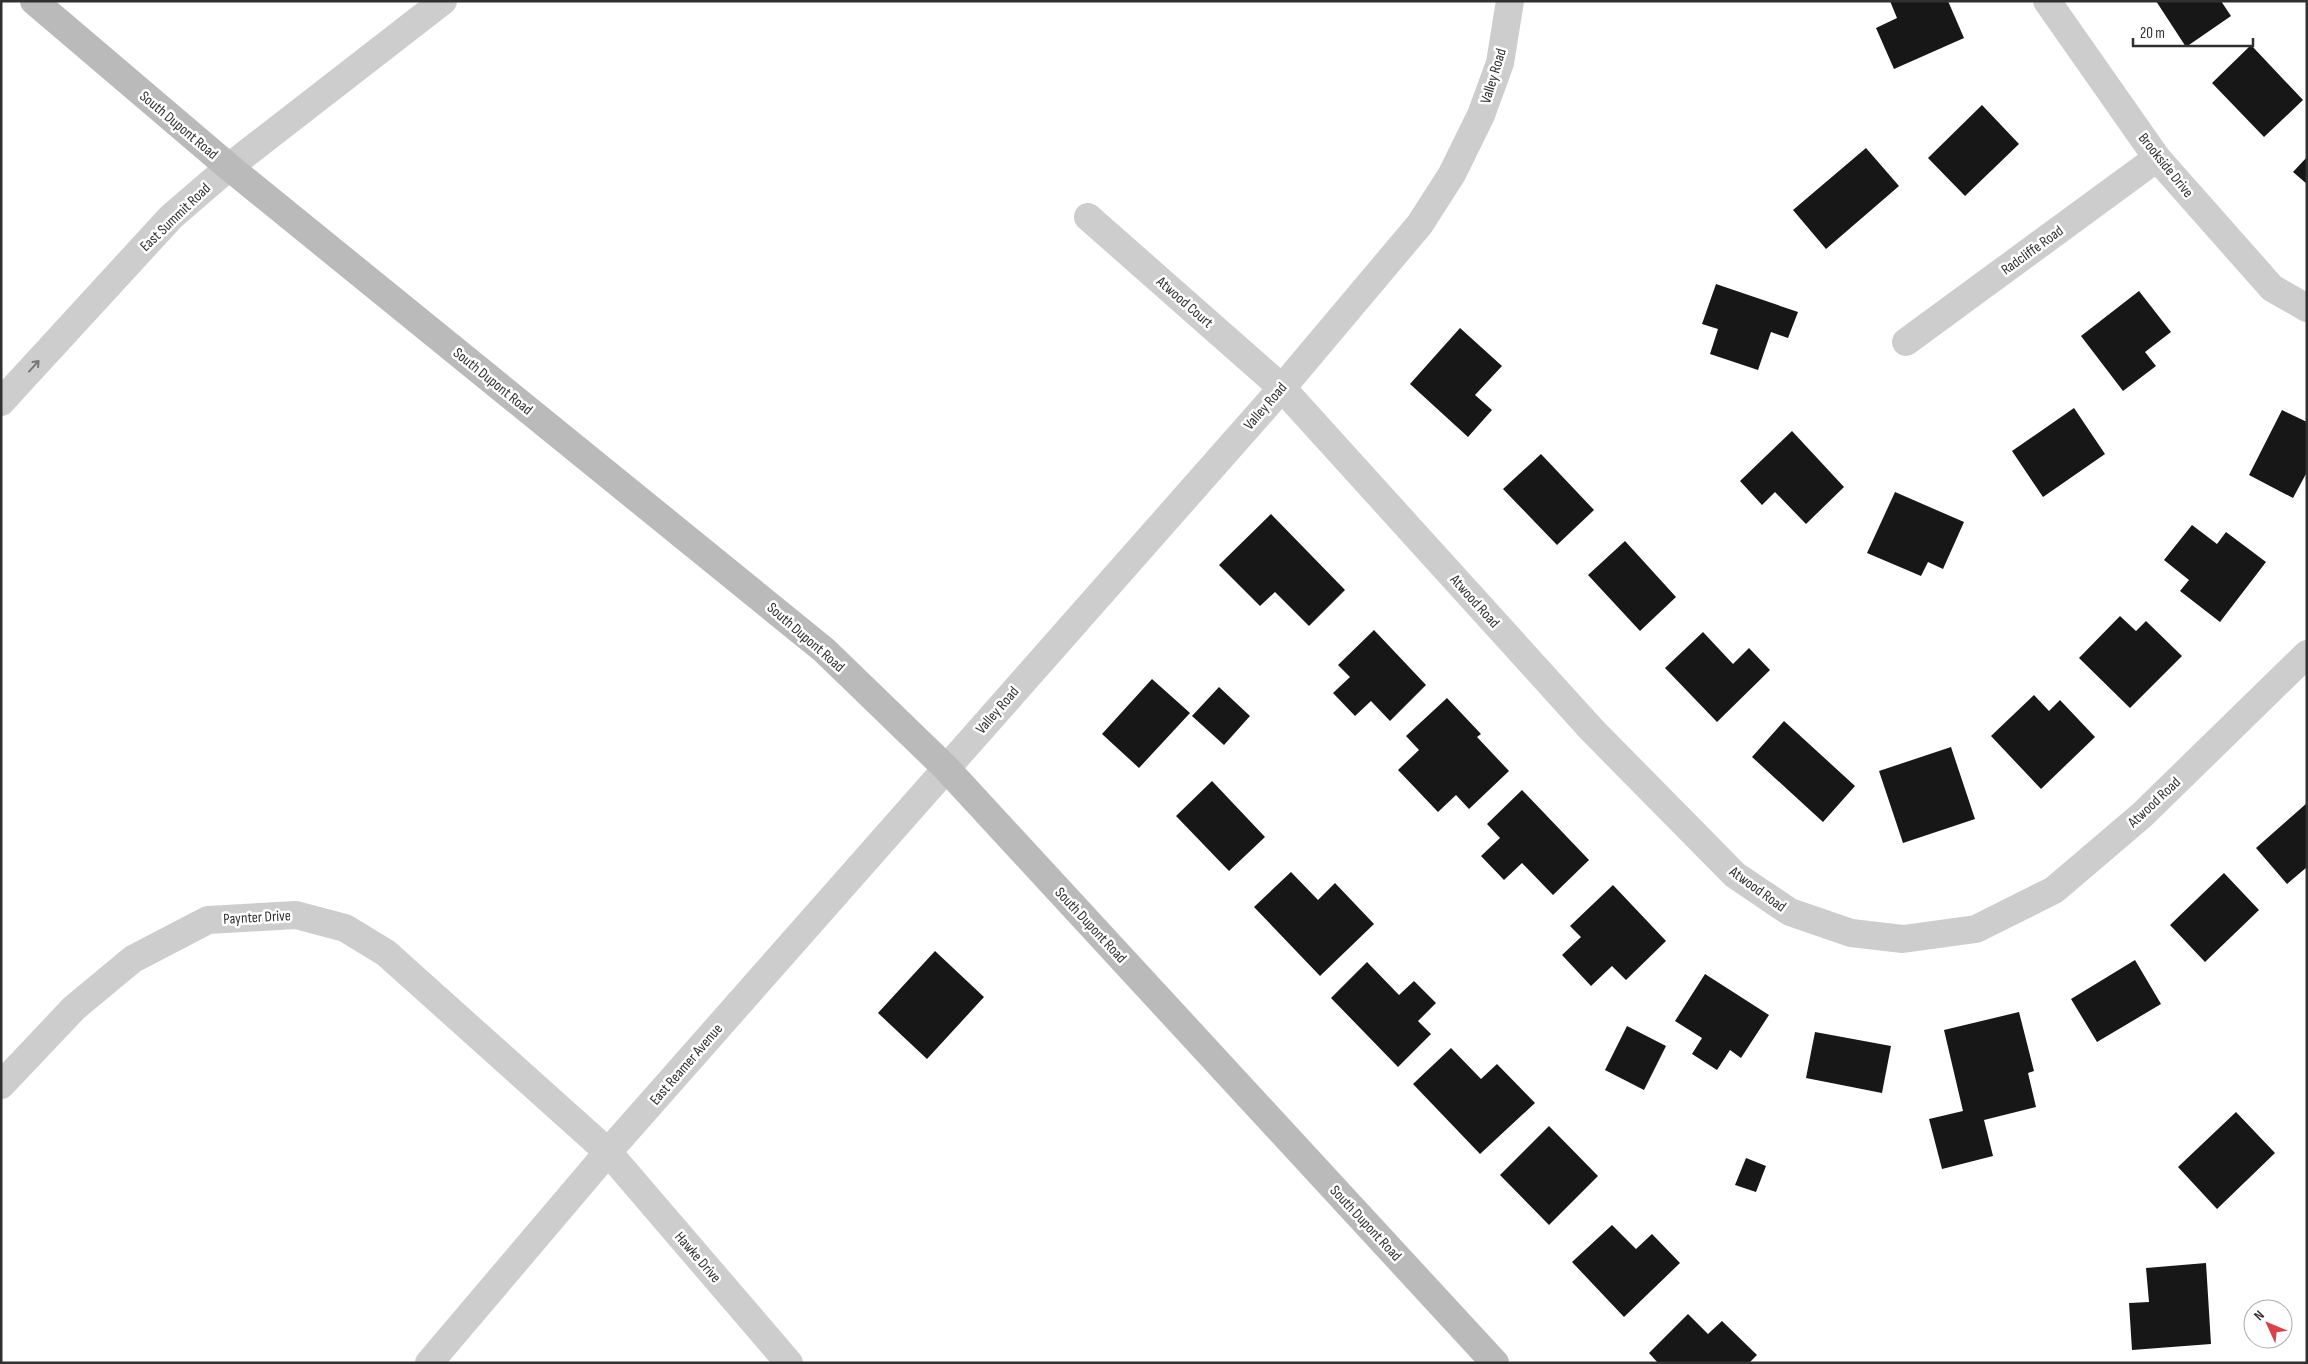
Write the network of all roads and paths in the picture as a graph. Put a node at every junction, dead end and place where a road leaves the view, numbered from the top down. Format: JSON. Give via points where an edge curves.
{"nodes":[{"id":1,"x":34,"y":1,"type":"edge"},
{"id":2,"x":442,"y":1,"type":"edge"},
{"id":3,"x":1510,"y":1,"type":"edge"},
{"id":4,"x":2048,"y":1,"type":"edge"},
{"id":5,"x":2157,"y":158,"type":"junction"},
{"id":6,"x":229,"y":167,"type":"junction"},
{"id":7,"x":1088,"y":217,"type":"dead end"},
{"id":8,"x":2307,"y":308,"type":"edge"},
{"id":9,"x":1906,"y":342,"type":"dead end"},
{"id":10,"x":1282,"y":388,"type":"junction"},
{"id":11,"x":1,"y":402,"type":"edge"},
{"id":12,"x":2307,"y":654,"type":"edge"},
{"id":13,"x":946,"y":768,"type":"junction"},
{"id":14,"x":1,"y":1085,"type":"edge"},
{"id":15,"x":608,"y":1152,"type":"junction"},
{"id":16,"x":429,"y":1363,"type":"edge"},
{"id":17,"x":789,"y":1363,"type":"edge"},
{"id":18,"x":1495,"y":1363,"type":"edge"}],
"edges":[{"from":1,"to":6,"type":"street","name":"South Dupont Road"},
{"from":2,"to":6,"type":"street","name":"East Summit Road"},
{"from":3,"to":10,"type":"street","name":"Valley Road","via":[[1500,63],[1481,115],[1452,174],[1420,224]]},
{"from":4,"to":5,"type":"street","name":"Brookside Drive"},
{"from":5,"to":8,"type":"street","name":"Brookside Drive","via":[[2272,288]]},
{"from":5,"to":9,"type":"street","name":"Radcliffe Road"},
{"from":11,"to":6,"type":"street","name":"East Summit Road","one_way":true,"via":[[171,217]]},
{"from":6,"to":13,"type":"street","name":"South Dupont Road","via":[[824,650]]},
{"from":7,"to":10,"type":"street","name":"Atwood Court"},
{"from":10,"to":12,"type":"street","name":"Atwood Road","via":[[1592,730],[1735,875],[1790,912],[1850,933],[1903,938],[1976,929],[2054,890],[2142,815]]},
{"from":10,"to":13,"type":"street","name":"Valley Road"},
{"from":13,"to":15,"type":"street","name":"East Reamer Avenue"},
{"from":13,"to":18,"type":"street","name":"South Dupont Road"},
{"from":14,"to":15,"type":"street","name":"Paynter Drive","via":[[74,1008],[133,959],[208,920],[296,915],[345,928],[386,953]]},
{"from":15,"to":16,"type":"street","name":"East Reamer Avenue"},
{"from":15,"to":17,"type":"street","name":"Hawke Drive"}]}
